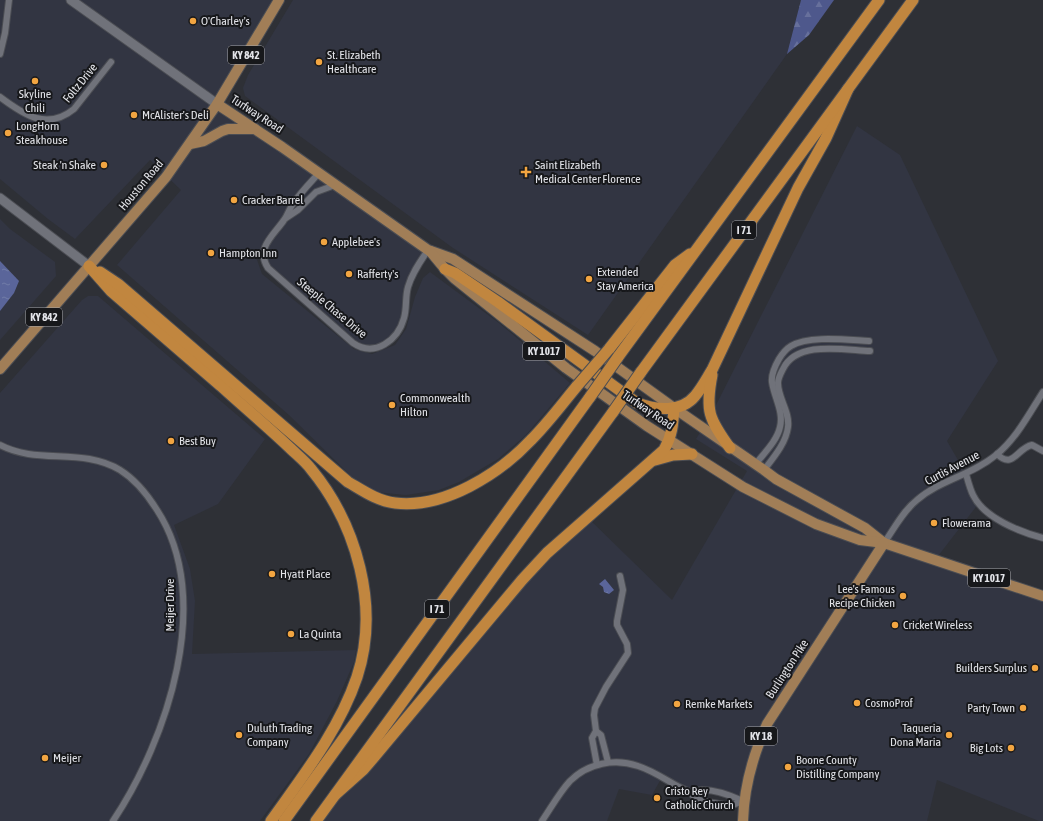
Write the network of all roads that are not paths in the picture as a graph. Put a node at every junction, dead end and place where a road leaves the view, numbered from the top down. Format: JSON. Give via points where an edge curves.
{"nodes":[{"id":1,"x":9,"y":0,"type":"edge"},
{"id":2,"x":71,"y":0,"type":"edge"},
{"id":3,"x":279,"y":0,"type":"edge"},
{"id":4,"x":879,"y":0,"type":"edge"},
{"id":5,"x":913,"y":0,"type":"edge"},
{"id":6,"x":0,"y":54,"type":"edge"},
{"id":7,"x":110,"y":62,"type":"dead end"},
{"id":8,"x":848,"y":89,"type":"junction"},
{"id":9,"x":0,"y":97,"type":"edge"},
{"id":10,"x":217,"y":104,"type":"junction"},
{"id":11,"x":256,"y":129,"type":"junction"},
{"id":12,"x":190,"y":144,"type":"junction"},
{"id":13,"x":319,"y":174,"type":"junction"},
{"id":14,"x":335,"y":185,"type":"junction"},
{"id":15,"x":0,"y":198,"type":"edge"},
{"id":16,"x":285,"y":219,"type":"junction"},
{"id":17,"x":703,"y":243,"type":"junction"},
{"id":18,"x":428,"y":250,"type":"junction"},
{"id":19,"x":89,"y":266,"type":"junction"},
{"id":20,"x":444,"y":270,"type":"junction"},
{"id":21,"x":869,"y":341,"type":"dead end"},
{"id":22,"x":870,"y":351,"type":"dead end"},
{"id":23,"x":0,"y":369,"type":"edge"},
{"id":24,"x":712,"y":370,"type":"junction"},
{"id":25,"x":1043,"y":392,"type":"edge"},
{"id":26,"x":674,"y":408,"type":"junction"},
{"id":27,"x":670,"y":440,"type":"junction"},
{"id":28,"x":0,"y":445,"type":"edge"},
{"id":29,"x":730,"y":448,"type":"junction"},
{"id":30,"x":1043,"y":451,"type":"edge"},
{"id":31,"x":692,"y":454,"type":"junction"},
{"id":32,"x":997,"y":454,"type":"junction"},
{"id":33,"x":652,"y":460,"type":"junction"},
{"id":34,"x":755,"y":464,"type":"junction"},
{"id":35,"x":764,"y":470,"type":"junction"},
{"id":36,"x":966,"y":474,"type":"junction"},
{"id":37,"x":1043,"y":538,"type":"edge"},
{"id":38,"x":884,"y":544,"type":"junction"},
{"id":39,"x":620,"y":576,"type":"dead end"},
{"id":40,"x":1043,"y":596,"type":"edge"},
{"id":41,"x":596,"y":731,"type":"junction"},
{"id":42,"x":608,"y":762,"type":"junction"},
{"id":43,"x":597,"y":764,"type":"junction"},
{"id":44,"x":690,"y":792,"type":"junction"},
{"id":45,"x":335,"y":795,"type":"junction"},
{"id":46,"x":743,"y":801,"type":"junction"},
{"id":47,"x":113,"y":821,"type":"edge"},
{"id":48,"x":271,"y":821,"type":"edge"},
{"id":49,"x":284,"y":821,"type":"edge"},
{"id":50,"x":316,"y":821,"type":"edge"},
{"id":51,"x":542,"y":821,"type":"edge"},
{"id":52,"x":743,"y":821,"type":"edge"}],
"edges":[{"from":1,"to":6,"type":"street"},
{"from":2,"to":10,"type":"main road","name":"Turfway Road","number":"KY 1017"},
{"from":3,"to":10,"type":"main road","name":"Houston Road","number":"KY 842"},
{"from":4,"to":17,"type":"highway","number":"I 71"},
{"from":5,"to":8,"type":"highway","number":"I 71"},
{"from":7,"to":9,"type":"street","name":"Foltz Drive","via":[[74,109],[60,118],[43,120],[26,116]]},
{"from":8,"to":24,"type":"highway"},
{"from":8,"to":45,"type":"highway","number":"I 71","bridge":true},
{"from":10,"to":11,"type":"main road","name":"Turfway Road","number":"KY 1017"},
{"from":10,"to":12,"type":"main road","name":"Houston Road","number":"KY 842"},
{"from":11,"to":12,"type":"main road","via":[[228,129],[204,142]]},
{"from":11,"to":13,"type":"main road","name":"Turfway Road","number":"KY 1017"},
{"from":12,"to":19,"type":"main road","name":"Houston Road","number":"KY 842","via":[[166,177]]},
{"from":13,"to":14,"type":"main road","name":"Turfway Road","number":"KY 1017"},
{"from":13,"to":16,"type":"street","name":"Steeple Chase Drive","via":[[292,204]]},
{"from":14,"to":16,"type":"street","name":"Steeple Chase Drive","via":[[316,192]]},
{"from":14,"to":18,"type":"main road","name":"Turfway Road","number":"KY 1017"},
{"from":15,"to":19,"type":"main road"},
{"from":16,"to":18,"type":"street","name":"Steeple Chase Drive","via":[[265,246],[264,262],[360,348],[375,349],[382,346],[399,329],[404,320],[412,276]]},
{"from":17,"to":19,"type":"highway","bridge":true,"via":[[675,265],[609,349],[531,440],[502,467],[458,492],[436,500],[416,503],[394,503],[371,496],[348,482],[118,284]]},
{"from":17,"to":49,"type":"highway","number":"I 71","bridge":true},
{"from":18,"to":20,"type":"main road","name":"Turfway Road","number":"KY 1017"},
{"from":18,"to":26,"type":"main road","name":"Turfway Road","number":"KY 1017","via":[[453,259],[595,351]]},
{"from":19,"to":23,"type":"main road","name":"Houston Road","number":"KY 842"},
{"from":19,"to":48,"type":"highway","via":[[111,291],[272,430],[311,468],[346,524],[356,552],[366,611],[363,650],[357,677],[326,741]]},
{"from":20,"to":26,"type":"highway","via":[[455,273],[498,302],[637,402],[649,408]]},
{"from":20,"to":27,"type":"main road","name":"Turfway Road","number":"KY 1017","via":[[566,368]]},
{"from":21,"to":34,"type":"street","via":[[811,340],[791,346],[783,353],[777,362],[772,380],[781,415],[780,428]]},
{"from":22,"to":35,"type":"street","via":[[815,349],[804,351],[789,360],[778,382],[788,427],[780,449]]},
{"from":24,"to":26,"type":"highway","via":[[694,397],[682,406]]},
{"from":24,"to":29,"type":"highway","via":[[709,388],[710,417]]},
{"from":25,"to":32,"type":"street","name":"Curtis Avenue","via":[[1018,431]]},
{"from":26,"to":27,"type":"highway"},
{"from":26,"to":29,"type":"main road","name":"Turfway Road","number":"KY 1017"},
{"from":27,"to":31,"type":"main road","name":"Turfway Road","number":"KY 1017"},
{"from":27,"to":33,"type":"highway","via":[[664,450]]},
{"from":28,"to":47,"type":"street","name":"Meijer Drive","via":[[26,454],[93,459],[120,470],[150,499],[167,527],[177,556],[184,594],[184,614],[175,680],[159,734],[125,804]]},
{"from":29,"to":34,"type":"main road","name":"Turfway Road","number":"KY 1017"},
{"from":30,"to":32,"type":"street","via":[[1032,445],[1012,459],[1002,459]]},
{"from":31,"to":33,"type":"highway"},
{"from":31,"to":38,"type":"main road","name":"Turfway Road","number":"KY 1017","via":[[743,487],[816,524],[860,540]]},
{"from":32,"to":36,"type":"street","name":"Curtis Avenue","via":[[984,465]]},
{"from":33,"to":45,"type":"highway","via":[[547,553],[363,770]]},
{"from":34,"to":35,"type":"main road","name":"Turfway Road","number":"KY 1017"},
{"from":35,"to":38,"type":"main road","name":"Turfway Road","number":"KY 1017","via":[[866,528]]},
{"from":36,"to":37,"type":"street","via":[[973,496],[986,511],[1010,527]]},
{"from":36,"to":38,"type":"street","name":"Curtis Avenue","via":[[945,482],[917,499]]},
{"from":38,"to":40,"type":"main road","name":"Turfway Road","number":"KY 1017"},
{"from":38,"to":46,"type":"main road","name":"Burlington Pike","number":"KY 18","via":[[767,724],[751,764]]},
{"from":39,"to":41,"type":"street","via":[[623,590],[617,625],[627,644],[628,653],[595,708]]},
{"from":41,"to":42,"type":"street","via":[[601,735]]},
{"from":41,"to":43,"type":"street","via":[[592,738]]},
{"from":42,"to":43,"type":"street"},
{"from":42,"to":44,"type":"street","via":[[638,766]]},
{"from":43,"to":51,"type":"street","via":[[571,780]]},
{"from":44,"to":46,"type":"street","via":[[698,789]]},
{"from":44,"to":46,"type":"street","via":[[702,801],[730,806]]},
{"from":45,"to":50,"type":"highway","number":"I 71"},
{"from":46,"to":52,"type":"main road","name":"Burlington Pike","number":"KY 18"}]}
